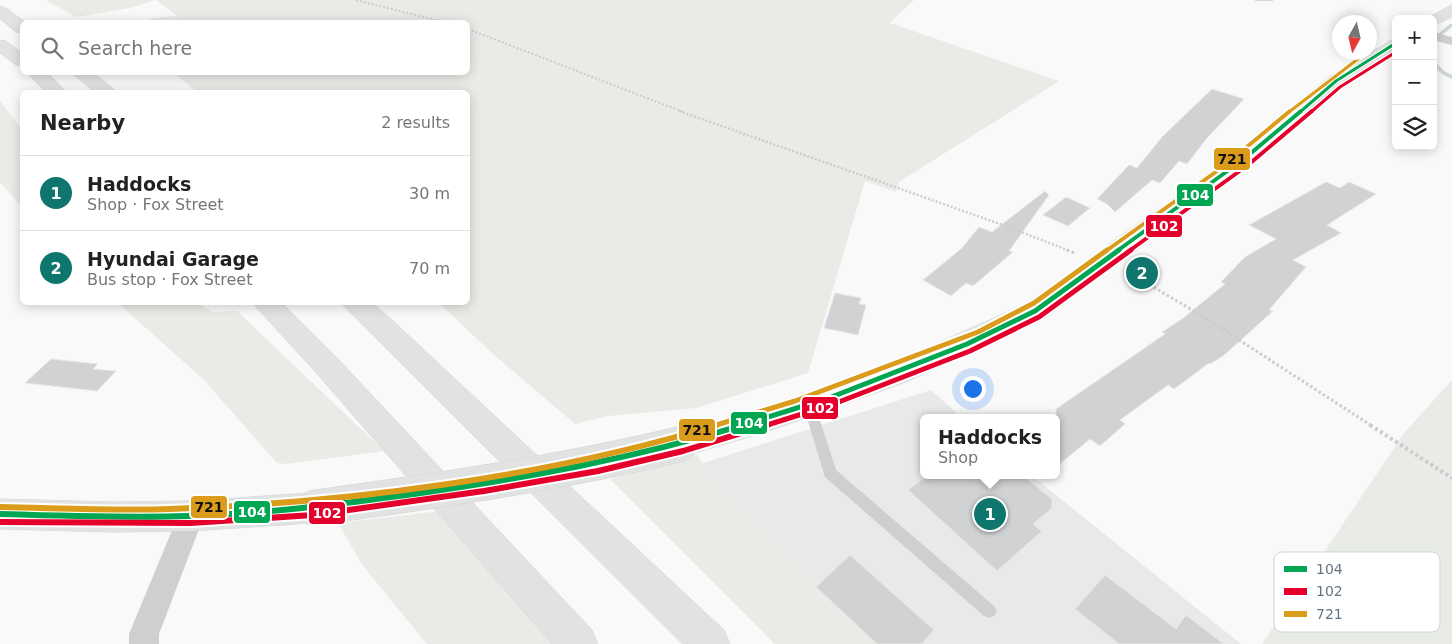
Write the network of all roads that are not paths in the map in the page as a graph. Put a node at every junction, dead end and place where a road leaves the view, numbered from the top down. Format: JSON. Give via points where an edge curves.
{"nodes":[{"id":1,"x":1452,"y":10,"type":"edge"},
{"id":2,"x":0,"y":11,"type":"edge"},
{"id":3,"x":1437,"y":19,"type":"edge"},
{"id":4,"x":20,"y":26,"type":"edge"},
{"id":5,"x":1437,"y":37,"type":"edge"},
{"id":6,"x":1452,"y":41,"type":"edge"},
{"id":7,"x":0,"y":44,"type":"edge"},
{"id":8,"x":1392,"y":46,"type":"edge"},
{"id":9,"x":20,"y":59,"type":"edge"},
{"id":10,"x":39,"y":75,"type":"edge"},
{"id":11,"x":84,"y":75,"type":"edge"},
{"id":12,"x":54,"y":90,"type":"edge"},
{"id":13,"x":104,"y":90,"type":"edge"},
{"id":14,"x":268,"y":305,"type":"edge"},
{"id":15,"x":356,"y":305,"type":"edge"},
{"id":16,"x":809,"y":405,"type":"junction"},
{"id":17,"x":0,"y":514,"type":"edge"},
{"id":18,"x":191,"y":516,"type":"junction"},
{"id":19,"x":988,"y":611,"type":"dead end"},
{"id":20,"x":144,"y":644,"type":"edge"},
{"id":21,"x":578,"y":644,"type":"edge"},
{"id":22,"x":710,"y":644,"type":"edge"}],
"edges":[{"from":1,"to":3,"type":"main road"},
{"from":2,"to":4,"type":"main road"},
{"from":5,"to":6,"type":"street"},
{"from":7,"to":9,"type":"main road"},
{"from":8,"to":16,"type":"main road","via":[[1323,91],[1244,159],[1034,311],[990,334],[896,374]]},
{"from":10,"to":12,"type":"main road"},
{"from":11,"to":13,"type":"main road"},
{"from":14,"to":21,"type":"main road","via":[[329,368]]},
{"from":15,"to":22,"type":"main road"},
{"from":16,"to":18,"type":"main road","bridge":true,"via":[[681,444],[596,464],[312,508]]},
{"from":16,"to":19,"type":"lane","via":[[830,473]]},
{"from":17,"to":18,"type":"main road"},
{"from":18,"to":20,"type":"street","via":[[144,634]]}]}
